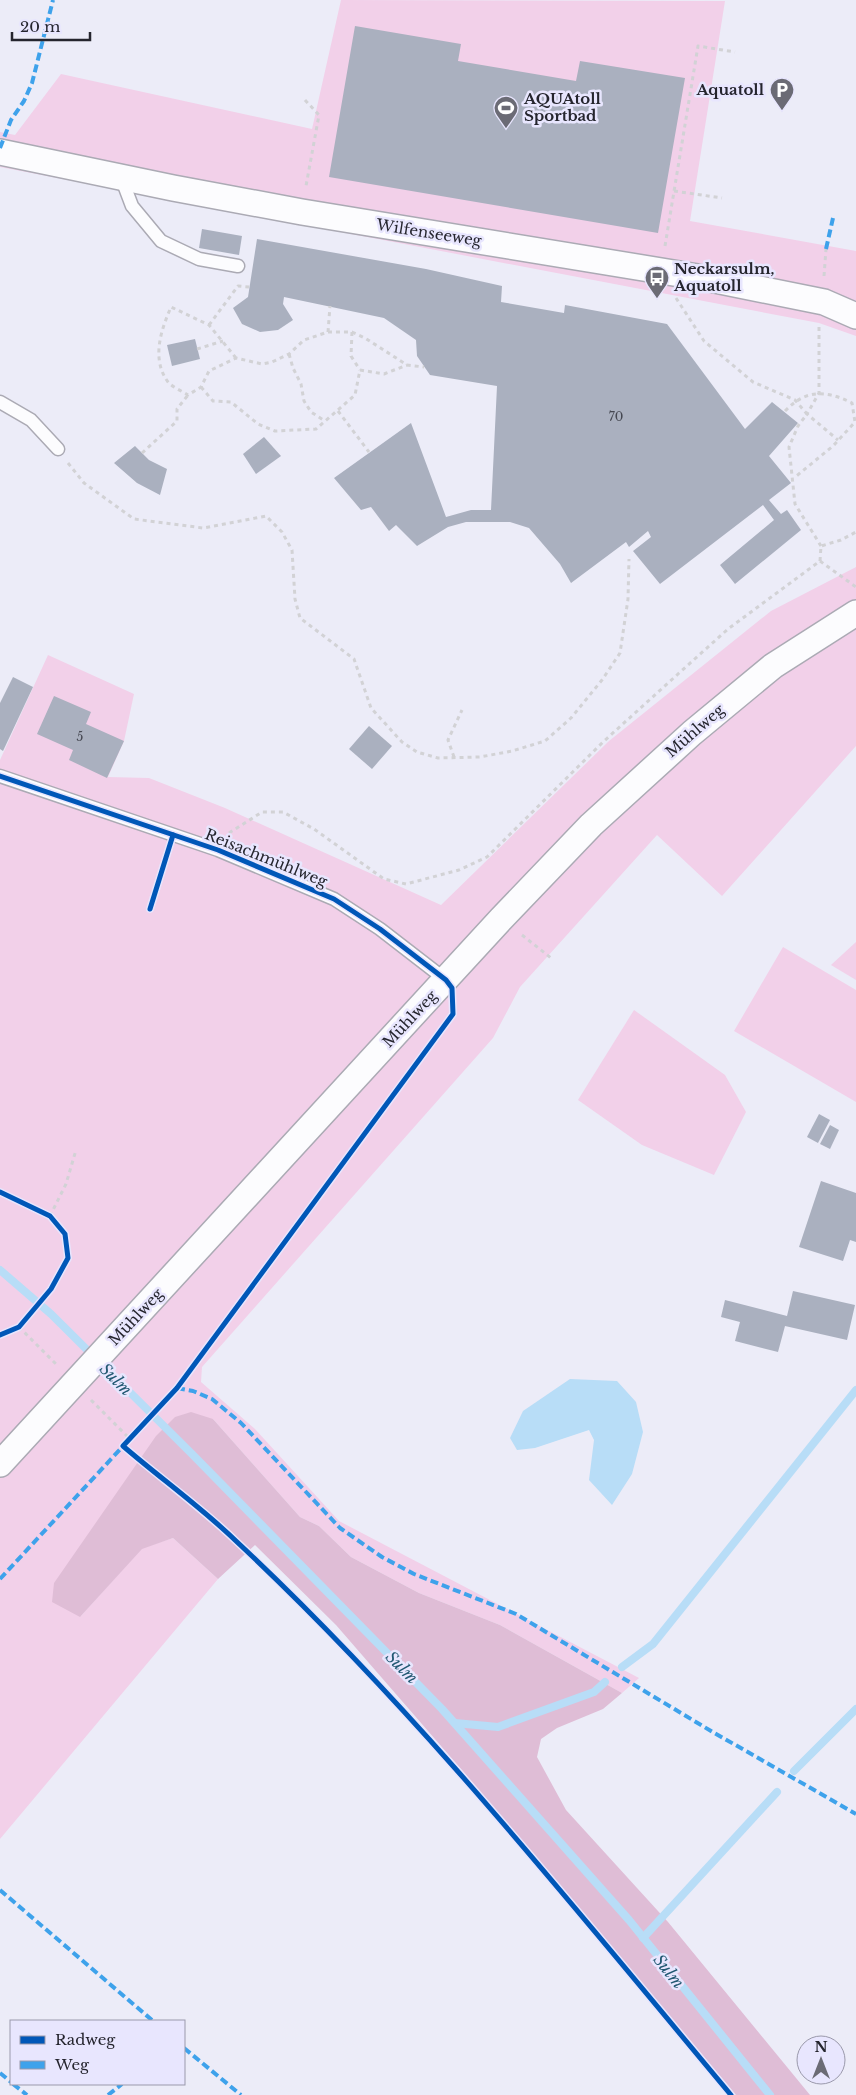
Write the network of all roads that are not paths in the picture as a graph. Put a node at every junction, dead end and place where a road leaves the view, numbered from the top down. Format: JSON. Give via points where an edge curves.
{"nodes":[{"id":1,"x":0,"y":152,"type":"edge"},
{"id":2,"x":121,"y":177,"type":"junction"},
{"id":3,"x":238,"y":266,"type":"dead end"},
{"id":4,"x":856,"y":316,"type":"edge"},
{"id":5,"x":0,"y":402,"type":"edge"},
{"id":6,"x":58,"y":449,"type":"road end"},
{"id":7,"x":856,"y":613,"type":"edge"},
{"id":8,"x":0,"y":776,"type":"edge"},
{"id":9,"x":446,"y":980,"type":"junction"},
{"id":10,"x":0,"y":1464,"type":"edge"}],
"edges":[{"from":1,"to":2,"type":"street","name":"Wilfenseeweg"},
{"from":2,"to":3,"type":"lane","via":[[132,206],[162,241],[199,259]]},
{"from":2,"to":4,"type":"street","name":"Wilfenseeweg","via":[[302,212],[661,271],[824,302]]},
{"from":5,"to":6,"type":"lane","via":[[31,420]]},
{"from":7,"to":9,"type":"street","name":"Mühlweg","via":[[773,666],[692,733],[591,825]]},
{"from":8,"to":9,"type":"lane","name":"Reisachmühlweg","via":[[218,850],[334,899],[380,929]]},
{"from":9,"to":10,"type":"street","name":"Mühlweg"}]}
